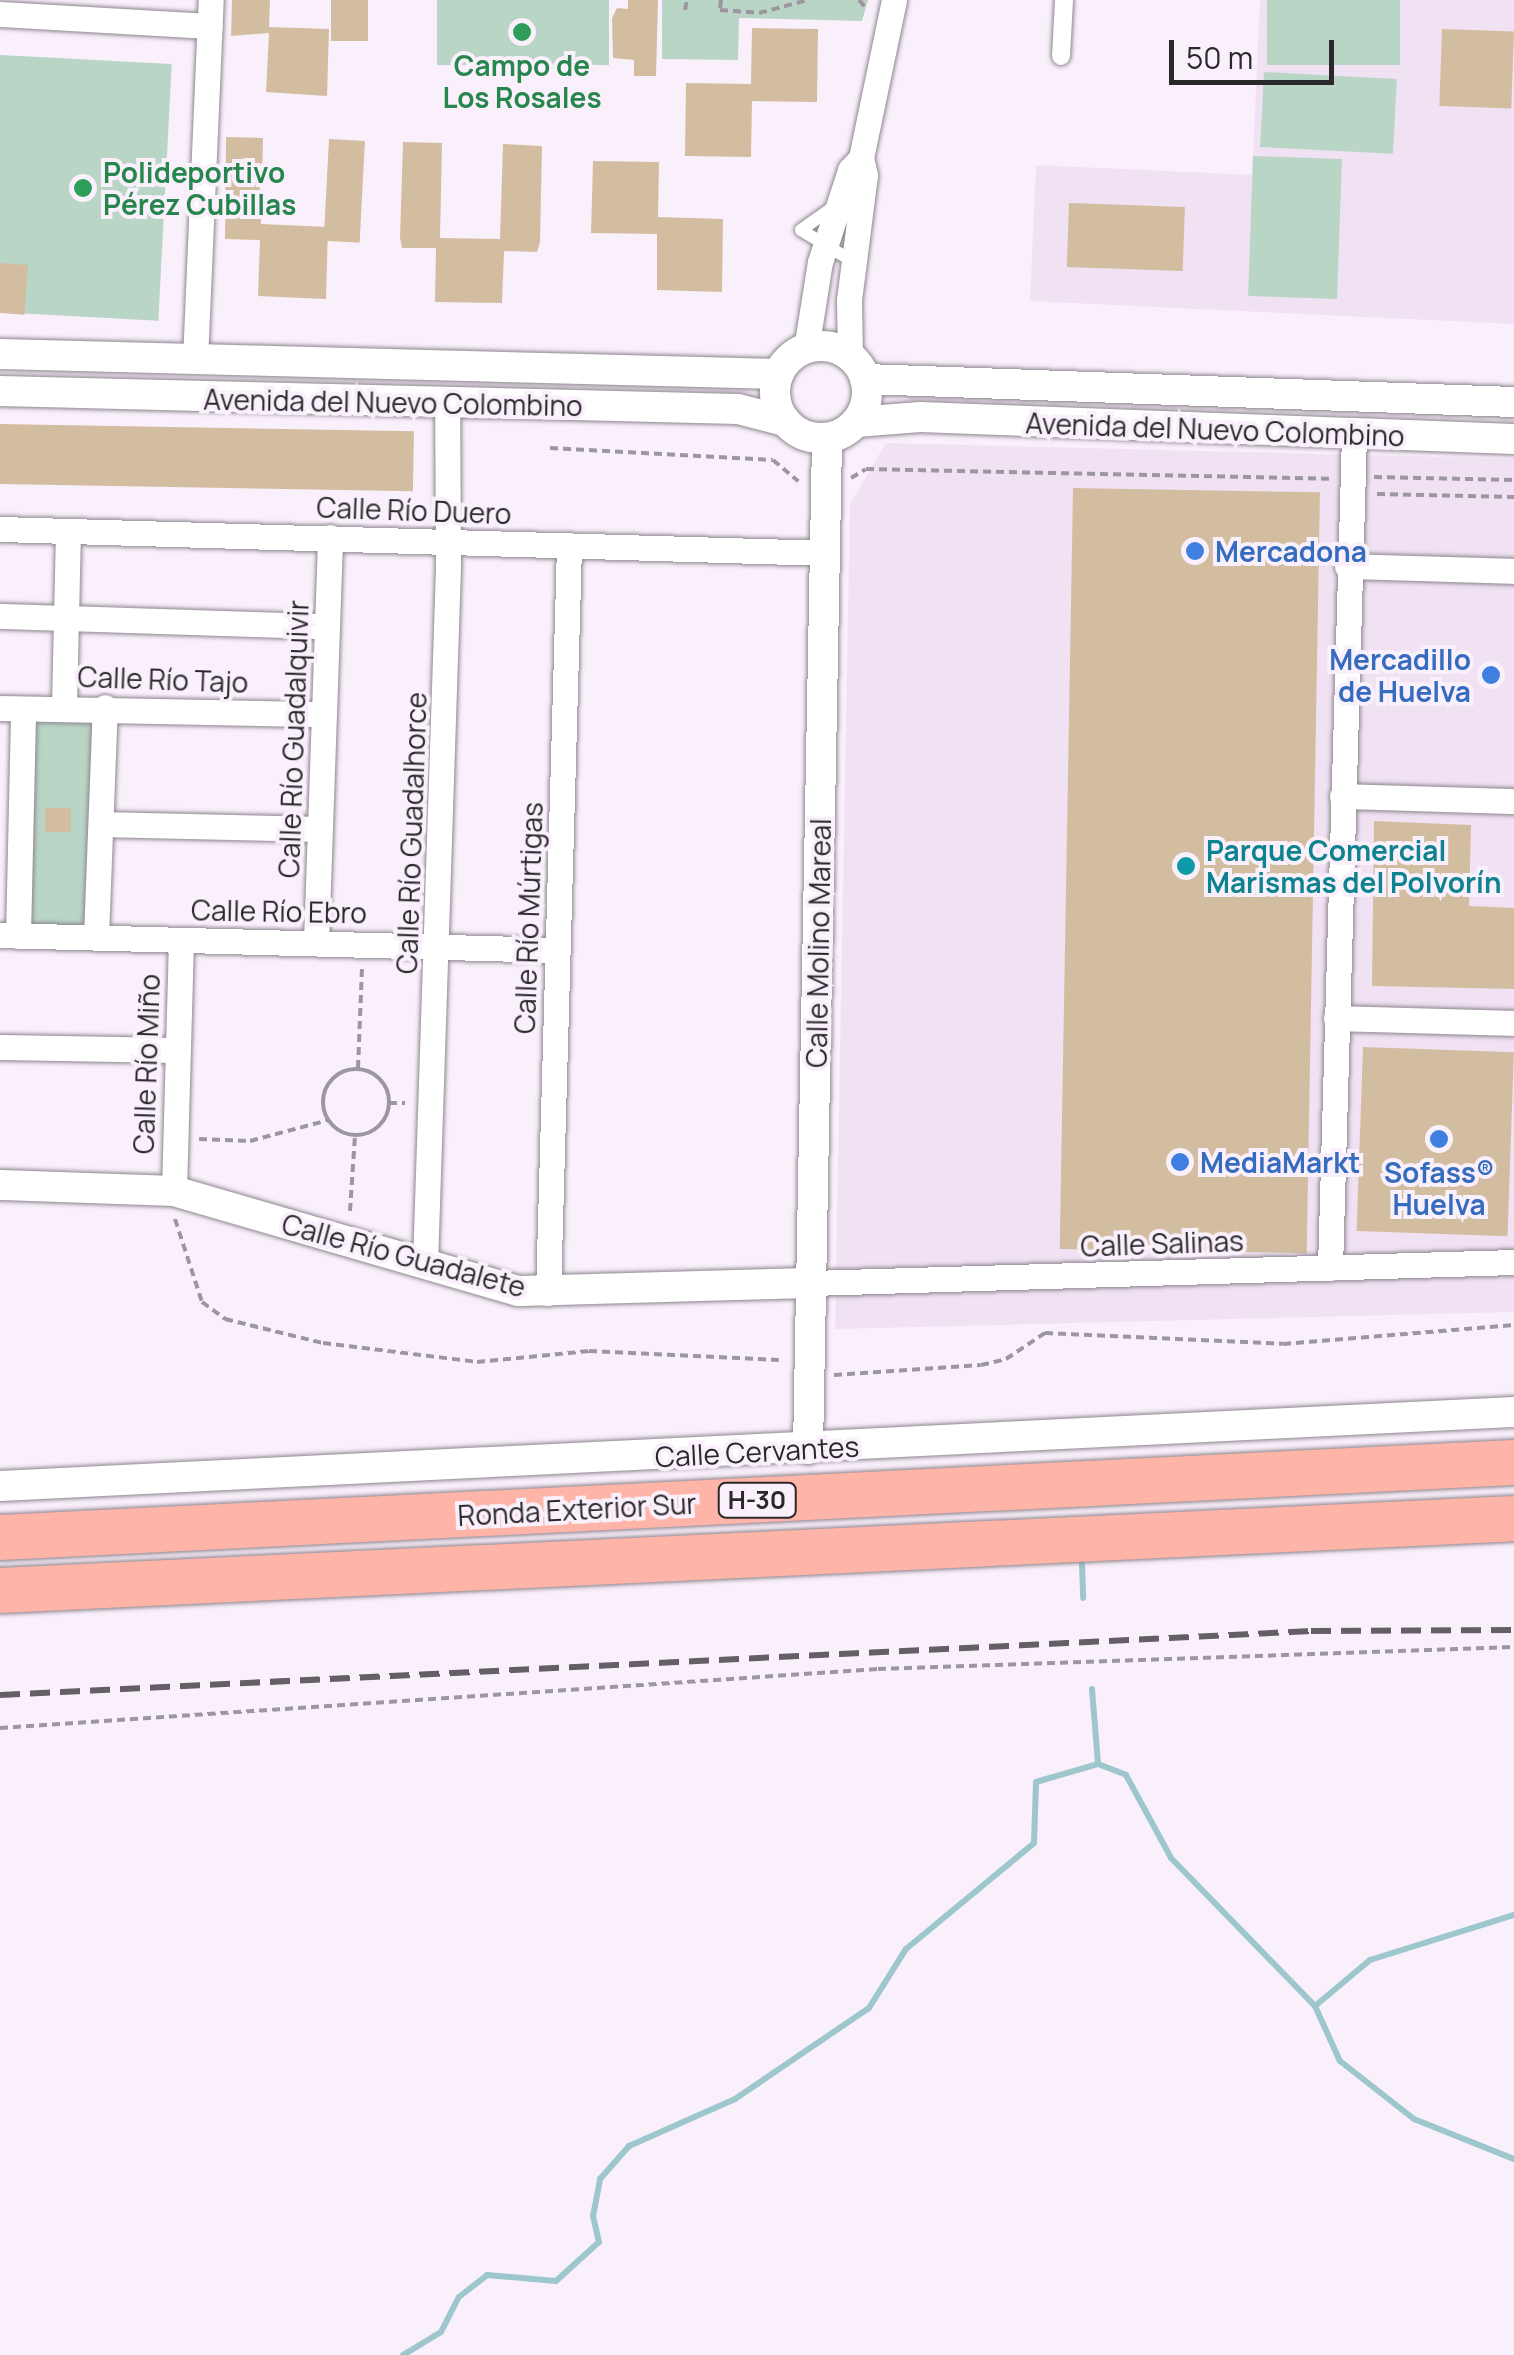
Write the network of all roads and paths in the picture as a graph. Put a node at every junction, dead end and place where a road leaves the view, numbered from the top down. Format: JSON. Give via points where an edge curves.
{"nodes":[{"id":1,"x":687,"y":0,"type":"edge"},
{"id":2,"x":722,"y":0,"type":"edge"},
{"id":3,"x":777,"y":0,"type":"edge"},
{"id":4,"x":808,"y":0,"type":"edge"},
{"id":5,"x":858,"y":0,"type":"edge"},
{"id":6,"x":894,"y":0,"type":"edge"},
{"id":7,"x":1064,"y":0,"type":"edge"},
{"id":8,"x":866,"y":8,"type":"dead end"},
{"id":9,"x":685,"y":10,"type":"dead end"},
{"id":10,"x":780,"y":12,"type":"junction"},
{"id":11,"x":211,"y":13,"type":"edge"},
{"id":12,"x":0,"y":14,"type":"edge"},
{"id":13,"x":1061,"y":56,"type":"dead end"},
{"id":14,"x":861,"y":158,"type":"junction"},
{"id":15,"x":827,"y":241,"type":"junction"},
{"id":16,"x":854,"y":262,"type":"junction"},
{"id":17,"x":806,"y":348,"type":"junction"},
{"id":18,"x":0,"y":354,"type":"edge"},
{"id":19,"x":195,"y":360,"type":"junction"},
{"id":20,"x":857,"y":368,"type":"junction"},
{"id":21,"x":778,"y":374,"type":"junction"},
{"id":22,"x":0,"y":391,"type":"edge"},
{"id":23,"x":1514,"y":402,"type":"edge"},
{"id":24,"x":447,"y":404,"type":"junction"},
{"id":25,"x":785,"y":421,"type":"junction"},
{"id":26,"x":856,"y":422,"type":"junction"},
{"id":27,"x":1354,"y":436,"type":"junction"},
{"id":28,"x":828,"y":438,"type":"junction"},
{"id":29,"x":1514,"y":439,"type":"edge"},
{"id":30,"x":550,"y":448,"type":"dead end"},
{"id":31,"x":1352,"y":478,"type":"junction"},
{"id":32,"x":1514,"y":480,"type":"edge"},
{"id":33,"x":827,"y":481,"type":"junction"},
{"id":34,"x":1377,"y":494,"type":"dead end"},
{"id":35,"x":1514,"y":497,"type":"edge"},
{"id":36,"x":0,"y":529,"type":"edge"},
{"id":37,"x":68,"y":530,"type":"junction"},
{"id":38,"x":330,"y":537,"type":"junction"},
{"id":39,"x":443,"y":541,"type":"junction"},
{"id":40,"x":569,"y":545,"type":"junction"},
{"id":41,"x":826,"y":553,"type":"junction"},
{"id":42,"x":1347,"y":566,"type":"junction"},
{"id":43,"x":1514,"y":571,"type":"edge"},
{"id":44,"x":0,"y":616,"type":"edge"},
{"id":45,"x":66,"y":618,"type":"junction"},
{"id":46,"x":327,"y":626,"type":"junction"},
{"id":47,"x":64,"y":706,"type":"junction"},
{"id":48,"x":12,"y":708,"type":"edge"},
{"id":49,"x":106,"y":708,"type":"junction"},
{"id":50,"x":324,"y":714,"type":"junction"},
{"id":51,"x":1342,"y":796,"type":"junction"},
{"id":52,"x":1514,"y":801,"type":"edge"},
{"id":53,"x":10,"y":820,"type":"edge"},
{"id":54,"x":101,"y":824,"type":"junction"},
{"id":55,"x":320,"y":829,"type":"junction"},
{"id":56,"x":9,"y":936,"type":"edge"},
{"id":57,"x":96,"y":938,"type":"junction"},
{"id":58,"x":181,"y":940,"type":"junction"},
{"id":59,"x":316,"y":942,"type":"junction"},
{"id":60,"x":438,"y":944,"type":"junction"},
{"id":61,"x":558,"y":950,"type":"junction"},
{"id":62,"x":362,"y":963,"type":"dead end"},
{"id":63,"x":1336,"y":1018,"type":"junction"},
{"id":64,"x":1514,"y":1023,"type":"edge"},
{"id":65,"x":0,"y":1047,"type":"edge"},
{"id":66,"x":177,"y":1050,"type":"junction"},
{"id":67,"x":358,"y":1069,"type":"junction"},
{"id":68,"x":390,"y":1103,"type":"junction"},
{"id":69,"x":405,"y":1103,"type":"dead end"},
{"id":70,"x":329,"y":1120,"type":"junction"},
{"id":71,"x":355,"y":1135,"type":"junction"},
{"id":72,"x":189,"y":1138,"type":"dead end"},
{"id":73,"x":0,"y":1185,"type":"edge"},
{"id":74,"x":173,"y":1201,"type":"junction"},
{"id":75,"x":350,"y":1211,"type":"dead end"},
{"id":76,"x":1514,"y":1262,"type":"edge"},
{"id":77,"x":425,"y":1264,"type":"junction"},
{"id":78,"x":1330,"y":1268,"type":"junction"},
{"id":79,"x":811,"y":1283,"type":"junction"},
{"id":80,"x":548,"y":1293,"type":"junction"},
{"id":81,"x":1514,"y":1325,"type":"edge"},
{"id":82,"x":779,"y":1360,"type":"dead end"},
{"id":83,"x":832,"y":1375,"type":"dead end"},
{"id":84,"x":1514,"y":1412,"type":"edge"},
{"id":85,"x":808,"y":1449,"type":"junction"},
{"id":86,"x":1514,"y":1462,"type":"edge"},
{"id":87,"x":0,"y":1486,"type":"edge"},
{"id":88,"x":1514,"y":1518,"type":"edge"},
{"id":89,"x":0,"y":1537,"type":"edge"},
{"id":90,"x":0,"y":1590,"type":"edge"},
{"id":91,"x":1514,"y":1647,"type":"edge"},
{"id":92,"x":0,"y":1728,"type":"edge"}],
"edges":[{"from":1,"to":9,"type":"path"},
{"from":2,"to":10,"type":"path","via":[[720,10]]},
{"from":3,"to":10,"type":"path"},
{"from":4,"to":10,"type":"path"},
{"from":5,"to":8,"type":"path"},
{"from":6,"to":14,"type":"street"},
{"from":7,"to":13,"type":"street"},
{"from":11,"to":12,"type":"street"},
{"from":11,"to":19,"type":"street"},
{"from":14,"to":15,"type":"street"},
{"from":14,"to":16,"type":"street","via":[[865,175]]},
{"from":15,"to":16,"type":"lane"},
{"from":15,"to":17,"type":"street"},
{"from":16,"to":20,"type":"street"},
{"from":17,"to":20,"type":"street","via":[[821,346]]},
{"from":17,"to":21,"type":"street"},
{"from":18,"to":19,"type":"street","name":"Avenida del Nuevo Colombino"},
{"from":19,"to":21,"type":"street","name":"Avenida del Nuevo Colombino"},
{"from":20,"to":23,"type":"street","name":"Avenida del Nuevo Colombino"},
{"from":20,"to":26,"type":"street"},
{"from":21,"to":25,"type":"street","via":[[775,398]]},
{"from":22,"to":24,"type":"street","name":"Avenida del Nuevo Colombino"},
{"from":24,"to":25,"type":"street","name":"Avenida del Nuevo Colombino","via":[[738,410]]},
{"from":24,"to":39,"type":"street","name":"Calle Río Guadalhorce"},
{"from":25,"to":28,"type":"street","via":[[804,435]]},
{"from":26,"to":27,"type":"street","name":"Avenida del Nuevo Colombino","via":[[920,417]]},
{"from":26,"to":28,"type":"street"},
{"from":27,"to":29,"type":"street","name":"Avenida del Nuevo Colombino"},
{"from":27,"to":31,"type":"street"},
{"from":28,"to":33,"type":"street","name":"Calle Molino Mareal"},
{"from":30,"to":33,"type":"path","via":[[773,460],[801,482]]},
{"from":31,"to":32,"type":"path"},
{"from":31,"to":33,"type":"path","via":[[866,469]]},
{"from":31,"to":42,"type":"street"},
{"from":33,"to":41,"type":"street","name":"Calle Molino Mareal"},
{"from":34,"to":35,"type":"path"},
{"from":36,"to":37,"type":"street","name":"Calle Río Duero"},
{"from":37,"to":38,"type":"street","name":"Calle Río Duero"},
{"from":37,"to":45,"type":"street"},
{"from":38,"to":39,"type":"street","name":"Calle Río Duero"},
{"from":38,"to":46,"type":"street","name":"Calle Río Guadalquivir"},
{"from":39,"to":40,"type":"street","name":"Calle Río Duero"},
{"from":39,"to":60,"type":"street","name":"Calle Río Guadalhorce","via":[[448,568]]},
{"from":40,"to":41,"type":"street","name":"Calle Río Duero"},
{"from":40,"to":61,"type":"street","name":"Calle Río Múrtigas"},
{"from":41,"to":79,"type":"street","name":"Calle Molino Mareal"},
{"from":42,"to":43,"type":"street"},
{"from":42,"to":51,"type":"street"},
{"from":44,"to":45,"type":"street"},
{"from":45,"to":46,"type":"street"},
{"from":45,"to":47,"type":"street"},
{"from":46,"to":50,"type":"street","name":"Calle Río Guadalquivir"},
{"from":47,"to":48,"type":"street","name":"Calle Río Tajo"},
{"from":47,"to":49,"type":"street","name":"Calle Río Tajo"},
{"from":48,"to":53,"type":"street"},
{"from":49,"to":50,"type":"street","name":"Calle Río Tajo"},
{"from":49,"to":54,"type":"street"},
{"from":50,"to":55,"type":"street","name":"Calle Río Guadalquivir"},
{"from":51,"to":52,"type":"street"},
{"from":51,"to":63,"type":"street"},
{"from":53,"to":56,"type":"street"},
{"from":54,"to":55,"type":"street"},
{"from":54,"to":57,"type":"street"},
{"from":55,"to":59,"type":"street","name":"Calle Río Guadalquivir"},
{"from":56,"to":57,"type":"street","name":"Calle Río Ebro"},
{"from":57,"to":58,"type":"street","name":"Calle Río Ebro"},
{"from":58,"to":59,"type":"street","name":"Calle Río Ebro"},
{"from":58,"to":66,"type":"street","name":"Calle Río Miño"},
{"from":59,"to":60,"type":"street","name":"Calle Río Ebro"},
{"from":60,"to":61,"type":"street","name":"Calle Río Ebro"},
{"from":60,"to":77,"type":"street","name":"Calle Río Guadalhorce"},
{"from":61,"to":80,"type":"street","name":"Calle Río Múrtigas"},
{"from":62,"to":67,"type":"path"},
{"from":63,"to":64,"type":"street"},
{"from":63,"to":78,"type":"street"},
{"from":65,"to":66,"type":"street"},
{"from":66,"to":74,"type":"street","name":"Calle Río Miño"},
{"from":67,"to":68,"type":"path","via":[[384,1084]]},
{"from":67,"to":70,"type":"path","via":[[330,1082],[324,1101]]},
{"from":68,"to":69,"type":"path"},
{"from":68,"to":71,"type":"path","via":[[375,1130]]},
{"from":70,"to":71,"type":"path"},
{"from":70,"to":72,"type":"path","via":[[250,1141]]},
{"from":71,"to":75,"type":"path"},
{"from":73,"to":74,"type":"street","name":"Calle Río Guadalete"},
{"from":74,"to":77,"type":"street","name":"Calle Río Guadalete"},
{"from":74,"to":82,"type":"path","via":[[202,1302],[224,1319],[323,1343],[478,1362],[590,1351]]},
{"from":76,"to":78,"type":"street","name":"Calle Salinas"},
{"from":77,"to":80,"type":"street","name":"Calle Río Guadalete"},
{"from":78,"to":79,"type":"street","name":"Calle Salinas"},
{"from":79,"to":80,"type":"street","name":"Calle Río Guadalete"},
{"from":79,"to":85,"type":"street","name":"Calle Molino Mareal"},
{"from":81,"to":83,"type":"path","via":[[1283,1344],[1044,1334],[1006,1359],[981,1365]]},
{"from":84,"to":85,"type":"street","name":"Calle Cervantes"},
{"from":85,"to":87,"type":"street","name":"Calle Cervantes"},
{"from":86,"to":89,"type":"highway","name":"Ronda Exterior Sur","number":"H-30"},
{"from":88,"to":90,"type":"highway","name":"Ronda Exterior Sur","number":"H-30"},
{"from":91,"to":92,"type":"path","via":[[878,1669]]}]}
